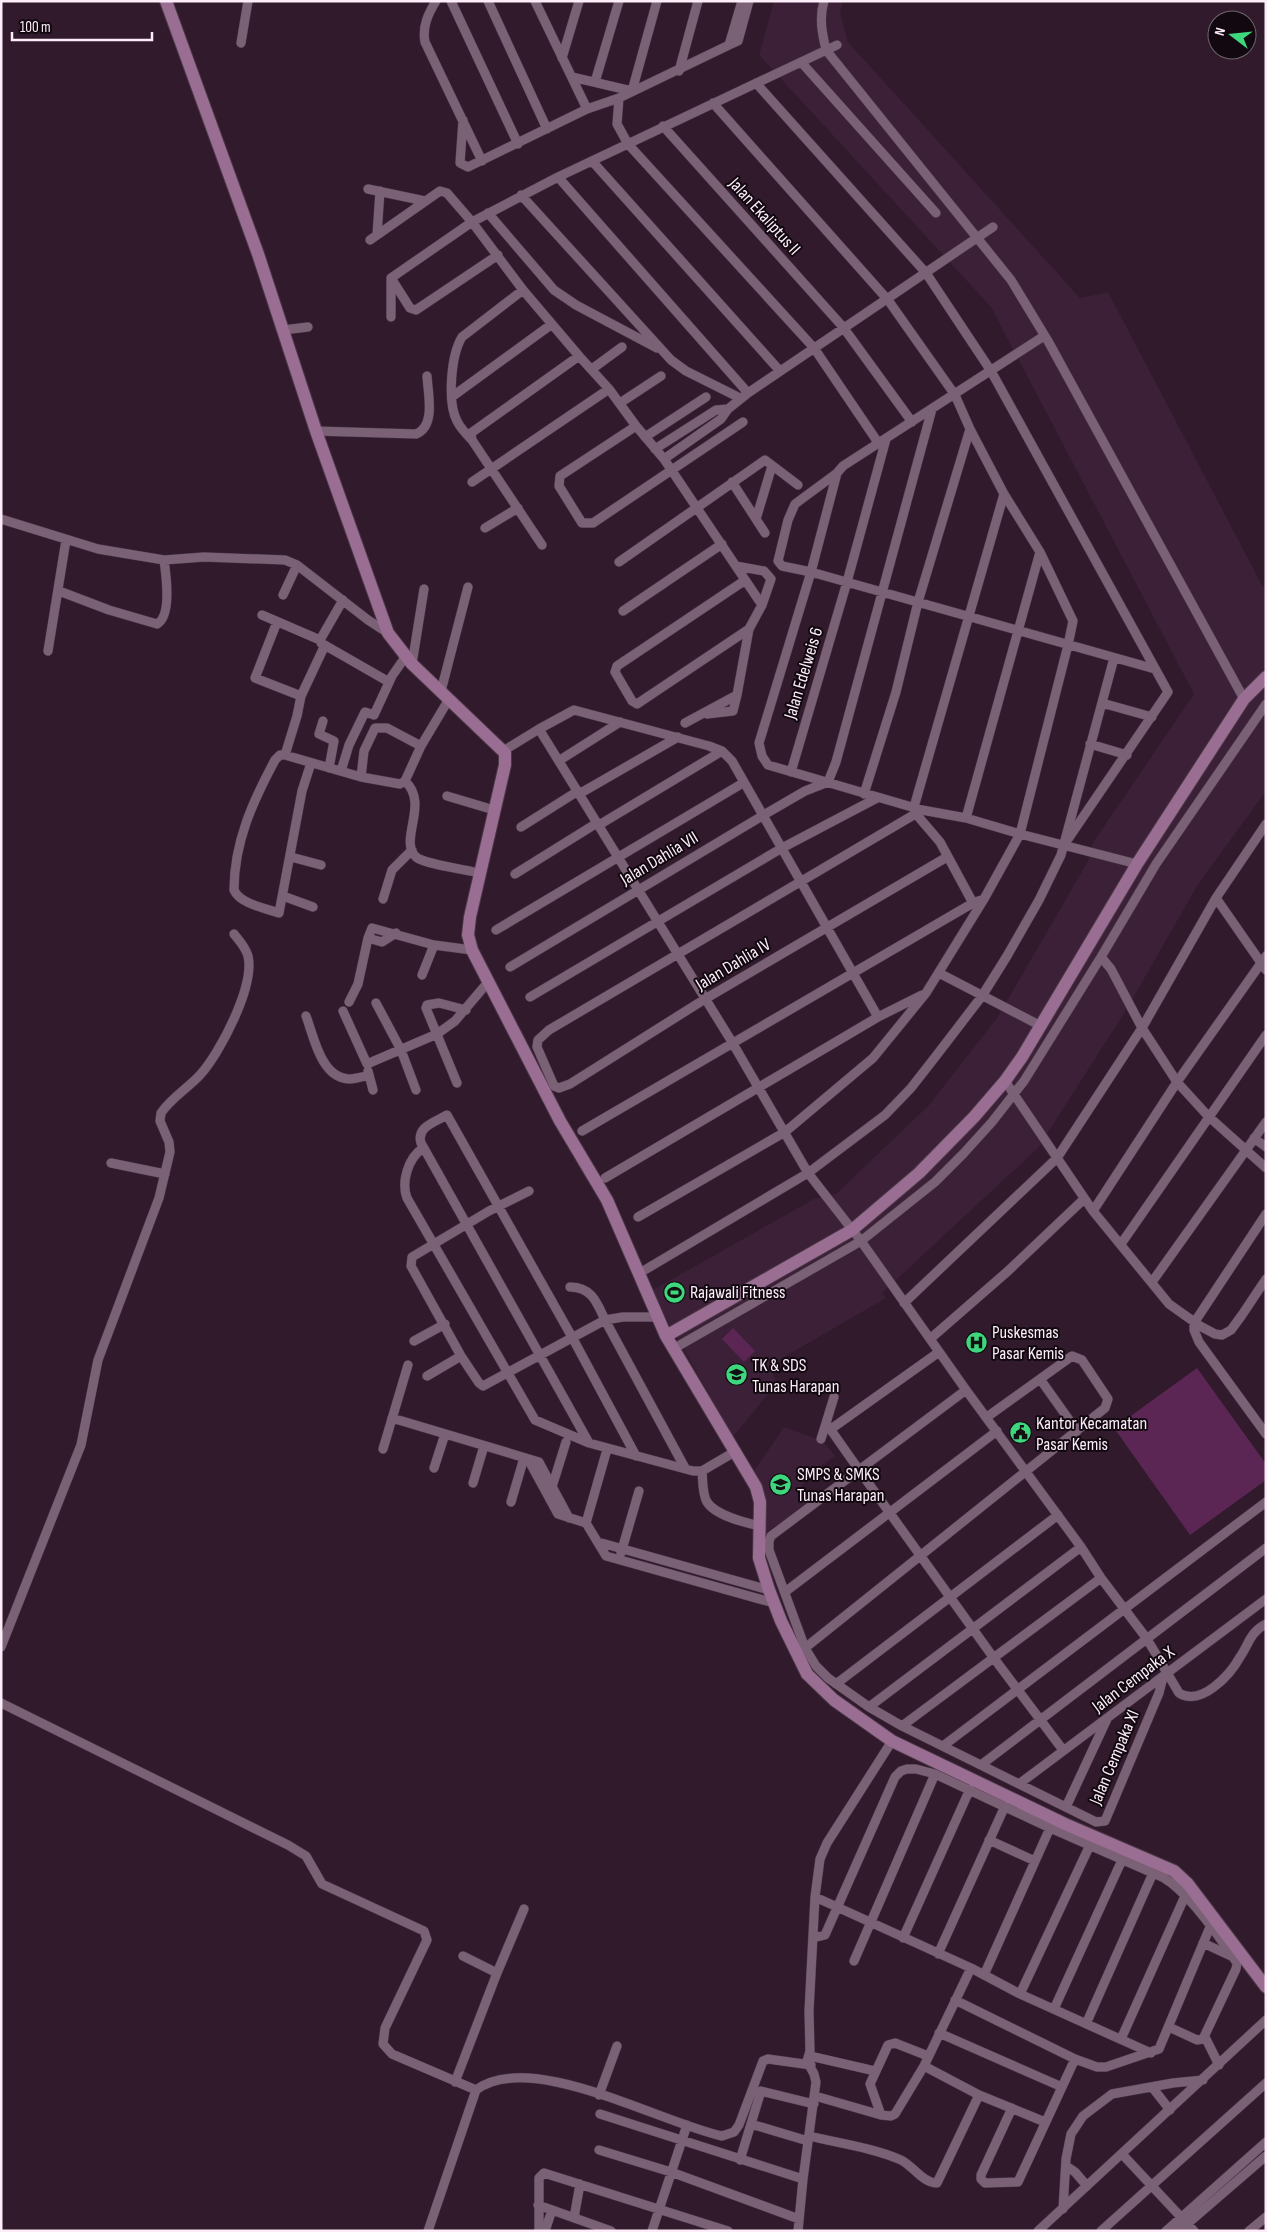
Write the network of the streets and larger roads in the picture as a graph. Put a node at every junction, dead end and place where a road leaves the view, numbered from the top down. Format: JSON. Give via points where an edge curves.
{"nodes":[{"id":1,"x":166,"y":1,"type":"edge"},
{"id":2,"x":248,"y":1,"type":"edge"},
{"id":3,"x":436,"y":1,"type":"edge"},
{"id":4,"x":451,"y":1,"type":"edge"},
{"id":5,"x":488,"y":1,"type":"edge"},
{"id":6,"x":579,"y":1,"type":"edge"},
{"id":7,"x":619,"y":1,"type":"edge"},
{"id":8,"x":657,"y":1,"type":"edge"},
{"id":9,"x":698,"y":1,"type":"edge"},
{"id":10,"x":742,"y":1,"type":"edge"},
{"id":11,"x":749,"y":1,"type":"edge"},
{"id":12,"x":824,"y":1,"type":"edge"},
{"id":13,"x":537,"y":3,"type":"edge"},
{"id":14,"x":241,"y":43,"type":"dead end"},
{"id":15,"x":837,"y":45,"type":"dead end"},
{"id":16,"x":729,"y":46,"type":"junction"},
{"id":17,"x":826,"y":50,"type":"junction"},
{"id":18,"x":562,"y":58,"type":"junction"},
{"id":19,"x":800,"y":62,"type":"junction"},
{"id":20,"x":678,"y":71,"type":"junction"},
{"id":21,"x":572,"y":77,"type":"junction"},
{"id":22,"x":595,"y":82,"type":"junction"},
{"id":23,"x":756,"y":83,"type":"junction"},
{"id":24,"x":632,"y":91,"type":"junction"},
{"id":25,"x":619,"y":98,"type":"junction"},
{"id":26,"x":713,"y":103,"type":"junction"},
{"id":27,"x":587,"y":109,"type":"junction"},
{"id":28,"x":463,"y":120,"type":"junction"},
{"id":29,"x":663,"y":126,"type":"junction"},
{"id":30,"x":547,"y":129,"type":"junction"},
{"id":31,"x":518,"y":144,"type":"junction"},
{"id":32,"x":628,"y":144,"type":"junction"},
{"id":33,"x":482,"y":161,"type":"junction"},
{"id":34,"x":592,"y":161,"type":"junction"},
{"id":35,"x":558,"y":177,"type":"junction"},
{"id":36,"x":368,"y":189,"type":"dead end"},
{"id":37,"x":380,"y":191,"type":"junction"},
{"id":38,"x":521,"y":195,"type":"junction"},
{"id":39,"x":425,"y":201,"type":"junction"},
{"id":40,"x":936,"y":212,"type":"dead end"},
{"id":41,"x":488,"y":213,"type":"junction"},
{"id":42,"x":472,"y":222,"type":"junction"},
{"id":43,"x":993,"y":227,"type":"dead end"},
{"id":44,"x":976,"y":238,"type":"junction"},
{"id":45,"x":498,"y":255,"type":"junction"},
{"id":46,"x":926,"y":273,"type":"junction"},
{"id":47,"x":391,"y":278,"type":"junction"},
{"id":48,"x":523,"y":290,"type":"junction"},
{"id":49,"x":888,"y":300,"type":"junction"},
{"id":50,"x":391,"y":317,"type":"dead end"},
{"id":51,"x":552,"y":324,"type":"junction"},
{"id":52,"x":308,"y":327,"type":"dead end"},
{"id":53,"x":843,"y":327,"type":"junction"},
{"id":54,"x":283,"y":330,"type":"junction"},
{"id":55,"x":1044,"y":336,"type":"junction"},
{"id":56,"x":622,"y":347,"type":"dead end"},
{"id":57,"x":814,"y":348,"type":"junction"},
{"id":58,"x":662,"y":350,"type":"junction"},
{"id":59,"x":578,"y":356,"type":"junction"},
{"id":60,"x":592,"y":369,"type":"junction"},
{"id":61,"x":991,"y":370,"type":"junction"},
{"id":62,"x":780,"y":371,"type":"junction"},
{"id":63,"x":427,"y":376,"type":"dead end"},
{"id":64,"x":660,"y":376,"type":"dead end"},
{"id":65,"x":609,"y":388,"type":"junction"},
{"id":66,"x":955,"y":395,"type":"junction"},
{"id":67,"x":453,"y":396,"type":"junction"},
{"id":68,"x":744,"y":396,"type":"junction"},
{"id":69,"x":706,"y":397,"type":"dead end"},
{"id":70,"x":620,"y":403,"type":"junction"},
{"id":71,"x":728,"y":409,"type":"junction"},
{"id":72,"x":932,"y":409,"type":"junction"},
{"id":73,"x":743,"y":422,"type":"dead end"},
{"id":74,"x":912,"y":422,"type":"junction"},
{"id":75,"x":692,"y":424,"type":"junction"},
{"id":76,"x":636,"y":426,"type":"junction"},
{"id":77,"x":970,"y":429,"type":"junction"},
{"id":78,"x":316,"y":431,"type":"junction"},
{"id":79,"x":698,"y":434,"type":"junction"},
{"id":80,"x":645,"y":436,"type":"junction"},
{"id":81,"x":472,"y":440,"type":"junction"},
{"id":82,"x":883,"y":441,"type":"junction"},
{"id":83,"x":656,"y":449,"type":"junction"},
{"id":84,"x":664,"y":459,"type":"junction"},
{"id":85,"x":772,"y":466,"type":"junction"},
{"id":86,"x":492,"y":470,"type":"junction"},
{"id":87,"x":671,"y":471,"type":"junction"},
{"id":88,"x":837,"y":473,"type":"junction"},
{"id":89,"x":472,"y":482,"type":"dead end"},
{"id":90,"x":732,"y":482,"type":"junction"},
{"id":91,"x":798,"y":485,"type":"dead end"},
{"id":92,"x":1004,"y":494,"type":"junction"},
{"id":93,"x":697,"y":506,"type":"junction"},
{"id":94,"x":518,"y":508,"type":"junction"},
{"id":95,"x":1,"y":519,"type":"edge"},
{"id":96,"x":756,"y":519,"type":"junction"},
{"id":97,"x":485,"y":528,"type":"dead end"},
{"id":98,"x":766,"y":533,"type":"dead end"},
{"id":99,"x":66,"y":540,"type":"junction"},
{"id":100,"x":722,"y":544,"type":"junction"},
{"id":101,"x":542,"y":545,"type":"dead end"},
{"id":102,"x":1040,"y":552,"type":"junction"},
{"id":103,"x":164,"y":560,"type":"junction"},
{"id":104,"x":619,"y":562,"type":"dead end"},
{"id":105,"x":297,"y":564,"type":"junction"},
{"id":106,"x":736,"y":566,"type":"junction"},
{"id":107,"x":811,"y":572,"type":"junction"},
{"id":108,"x":744,"y":581,"type":"junction"},
{"id":109,"x":848,"y":582,"type":"junction"},
{"id":110,"x":468,"y":587,"type":"dead end"},
{"id":111,"x":424,"y":589,"type":"dead end"},
{"id":112,"x":59,"y":591,"type":"junction"},
{"id":113,"x":881,"y":592,"type":"junction"},
{"id":114,"x":283,"y":595,"type":"dead end"},
{"id":115,"x":343,"y":600,"type":"junction"},
{"id":116,"x":918,"y":602,"type":"junction"},
{"id":117,"x":762,"y":605,"type":"junction"},
{"id":118,"x":622,"y":610,"type":"dead end"},
{"id":119,"x":262,"y":615,"type":"dead end"},
{"id":120,"x":969,"y":617,"type":"junction"},
{"id":121,"x":277,"y":622,"type":"junction"},
{"id":122,"x":748,"y":629,"type":"junction"},
{"id":123,"x":1018,"y":631,"type":"junction"},
{"id":124,"x":388,"y":633,"type":"junction"},
{"id":125,"x":323,"y":643,"type":"junction"},
{"id":126,"x":1068,"y":645,"type":"junction"},
{"id":127,"x":48,"y":651,"type":"dead end"},
{"id":128,"x":1114,"y":658,"type":"junction"},
{"id":129,"x":409,"y":660,"type":"junction"},
{"id":130,"x":1155,"y":669,"type":"junction"},
{"id":131,"x":1265,"y":681,"type":"edge"},
{"id":132,"x":389,"y":682,"type":"junction"},
{"id":133,"x":445,"y":695,"type":"junction"},
{"id":134,"x":301,"y":696,"type":"junction"},
{"id":135,"x":1244,"y":699,"type":"junction"},
{"id":136,"x":1102,"y":703,"type":"junction"},
{"id":137,"x":1266,"y":704,"type":"edge"},
{"id":138,"x":1152,"y":717,"type":"junction"},
{"id":139,"x":323,"y":721,"type":"dead end"},
{"id":140,"x":620,"y":722,"type":"junction"},
{"id":141,"x":685,"y":723,"type":"dead end"},
{"id":142,"x":539,"y":729,"type":"junction"},
{"id":143,"x":678,"y":737,"type":"junction"},
{"id":144,"x":334,"y":740,"type":"junction"},
{"id":145,"x":1090,"y":744,"type":"junction"},
{"id":146,"x":349,"y":745,"type":"junction"},
{"id":147,"x":421,"y":746,"type":"junction"},
{"id":148,"x":509,"y":749,"type":"junction"},
{"id":149,"x":722,"y":751,"type":"junction"},
{"id":150,"x":285,"y":755,"type":"junction"},
{"id":151,"x":1127,"y":755,"type":"junction"},
{"id":152,"x":560,"y":760,"type":"junction"},
{"id":153,"x":311,"y":763,"type":"junction"},
{"id":154,"x":329,"y":768,"type":"junction"},
{"id":155,"x":342,"y":771,"type":"junction"},
{"id":156,"x":790,"y":772,"type":"junction"},
{"id":157,"x":361,"y":777,"type":"junction"},
{"id":158,"x":405,"y":781,"type":"junction"},
{"id":159,"x":828,"y":782,"type":"junction"},
{"id":160,"x":744,"y":783,"type":"junction"},
{"id":161,"x":578,"y":793,"type":"junction"},
{"id":162,"x":864,"y":794,"type":"junction"},
{"id":163,"x":446,"y":796,"type":"dead end"},
{"id":164,"x":877,"y":798,"type":"junction"},
{"id":165,"x":494,"y":810,"type":"junction"},
{"id":166,"x":917,"y":811,"type":"junction"},
{"id":167,"x":762,"y":816,"type":"junction"},
{"id":168,"x":966,"y":818,"type":"junction"},
{"id":169,"x":598,"y":824,"type":"junction"},
{"id":170,"x":1266,"y":824,"type":"edge"},
{"id":171,"x":521,"y":827,"type":"dead end"},
{"id":172,"x":1020,"y":834,"type":"junction"},
{"id":173,"x":1064,"y":845,"type":"junction"},
{"id":174,"x":782,"y":848,"type":"junction"},
{"id":175,"x":412,"y":850,"type":"junction"},
{"id":176,"x":947,"y":856,"type":"junction"},
{"id":177,"x":291,"y":857,"type":"junction"},
{"id":178,"x":618,"y":859,"type":"junction"},
{"id":179,"x":1139,"y":861,"type":"junction"},
{"id":180,"x":321,"y":864,"type":"dead end"},
{"id":181,"x":1156,"y":864,"type":"junction"},
{"id":182,"x":479,"y":873,"type":"junction"},
{"id":183,"x":515,"y":874,"type":"dead end"},
{"id":184,"x":800,"y":883,"type":"junction"},
{"id":185,"x":638,"y":890,"type":"junction"},
{"id":186,"x":283,"y":896,"type":"junction"},
{"id":187,"x":1216,"y":898,"type":"junction"},
{"id":188,"x":383,"y":899,"type":"dead end"},
{"id":189,"x":984,"y":899,"type":"junction"},
{"id":190,"x":973,"y":903,"type":"junction"},
{"id":191,"x":313,"y":907,"type":"dead end"},
{"id":192,"x":659,"y":922,"type":"junction"},
{"id":193,"x":826,"y":927,"type":"junction"},
{"id":194,"x":496,"y":930,"type":"dead end"},
{"id":195,"x":234,"y":934,"type":"dead end"},
{"id":196,"x":434,"y":945,"type":"junction"},
{"id":197,"x":472,"y":950,"type":"junction"},
{"id":198,"x":678,"y":956,"type":"junction"},
{"id":199,"x":1101,"y":957,"type":"junction"},
{"id":200,"x":1264,"y":963,"type":"edge"},
{"id":201,"x":510,"y":968,"type":"dead end"},
{"id":202,"x":853,"y":972,"type":"junction"},
{"id":203,"x":939,"y":973,"type":"junction"},
{"id":204,"x":422,"y":975,"type":"dead end"},
{"id":205,"x":489,"y":981,"type":"junction"},
{"id":206,"x":926,"y":993,"type":"junction"},
{"id":207,"x":982,"y":996,"type":"junction"},
{"id":208,"x":530,"y":997,"type":"dead end"},
{"id":209,"x":705,"y":999,"type":"junction"},
{"id":210,"x":349,"y":1002,"type":"dead end"},
{"id":211,"x":376,"y":1003,"type":"dead end"},
{"id":212,"x":466,"y":1010,"type":"junction"},
{"id":213,"x":343,"y":1011,"type":"dead end"},
{"id":214,"x":306,"y":1016,"type":"dead end"},
{"id":215,"x":878,"y":1017,"type":"junction"},
{"id":216,"x":1041,"y":1026,"type":"junction"},
{"id":217,"x":1142,"y":1028,"type":"junction"},
{"id":218,"x":437,"y":1034,"type":"junction"},
{"id":219,"x":1266,"y":1035,"type":"edge"},
{"id":220,"x":732,"y":1042,"type":"junction"},
{"id":221,"x":402,"y":1050,"type":"junction"},
{"id":222,"x":367,"y":1064,"type":"junction"},
{"id":223,"x":368,"y":1075,"type":"junction"},
{"id":224,"x":1006,"y":1081,"type":"junction"},
{"id":225,"x":1177,"y":1082,"type":"junction"},
{"id":226,"x":457,"y":1083,"type":"dead end"},
{"id":227,"x":758,"y":1088,"type":"junction"},
{"id":228,"x":373,"y":1090,"type":"dead end"},
{"id":229,"x":416,"y":1090,"type":"dead end"},
{"id":230,"x":1014,"y":1093,"type":"junction"},
{"id":231,"x":1208,"y":1116,"type":"junction"},
{"id":232,"x":1266,"y":1122,"type":"edge"},
{"id":233,"x":582,"y":1131,"type":"dead end"},
{"id":234,"x":785,"y":1132,"type":"junction"},
{"id":235,"x":1254,"y":1138,"type":"junction"},
{"id":236,"x":1266,"y":1147,"type":"edge"},
{"id":237,"x":423,"y":1148,"type":"junction"},
{"id":238,"x":1245,"y":1150,"type":"junction"},
{"id":239,"x":1057,"y":1158,"type":"junction"},
{"id":240,"x":111,"y":1163,"type":"dead end"},
{"id":241,"x":1266,"y":1168,"type":"edge"},
{"id":242,"x":808,"y":1173,"type":"junction"},
{"id":243,"x":165,"y":1174,"type":"junction"},
{"id":244,"x":605,"y":1178,"type":"dead end"},
{"id":245,"x":529,"y":1190,"type":"dead end"},
{"id":246,"x":1084,"y":1199,"type":"junction"},
{"id":247,"x":498,"y":1206,"type":"junction"},
{"id":248,"x":1093,"y":1211,"type":"junction"},
{"id":249,"x":1266,"y":1214,"type":"edge"},
{"id":250,"x":638,"y":1217,"type":"dead end"},
{"id":251,"x":466,"y":1225,"type":"junction"},
{"id":252,"x":852,"y":1230,"type":"junction"},
{"id":253,"x":861,"y":1241,"type":"junction"},
{"id":254,"x":434,"y":1243,"type":"junction"},
{"id":255,"x":1121,"y":1244,"type":"junction"},
{"id":256,"x":643,"y":1271,"type":"dead end"},
{"id":257,"x":1266,"y":1279,"type":"edge"},
{"id":258,"x":1152,"y":1282,"type":"junction"},
{"id":259,"x":570,"y":1287,"type":"dead end"},
{"id":260,"x":904,"y":1302,"type":"junction"},
{"id":261,"x":658,"y":1317,"type":"junction"},
{"id":262,"x":605,"y":1320,"type":"junction"},
{"id":263,"x":1194,"y":1323,"type":"junction"},
{"id":264,"x":445,"y":1324,"type":"junction"},
{"id":265,"x":666,"y":1336,"type":"junction"},
{"id":266,"x":572,"y":1337,"type":"junction"},
{"id":267,"x":930,"y":1339,"type":"junction"},
{"id":268,"x":414,"y":1341,"type":"dead end"},
{"id":269,"x":673,"y":1349,"type":"junction"},
{"id":270,"x":939,"y":1352,"type":"junction"},
{"id":271,"x":461,"y":1356,"type":"junction"},
{"id":272,"x":541,"y":1356,"type":"junction"},
{"id":273,"x":408,"y":1365,"type":"dead end"},
{"id":274,"x":507,"y":1373,"type":"junction"},
{"id":275,"x":427,"y":1376,"type":"dead end"},
{"id":276,"x":1040,"y":1379,"type":"junction"},
{"id":277,"x":966,"y":1390,"type":"junction"},
{"id":278,"x":834,"y":1397,"type":"dead end"},
{"id":279,"x":987,"y":1417,"type":"junction"},
{"id":280,"x":392,"y":1418,"type":"junction"},
{"id":281,"x":829,"y":1426,"type":"junction"},
{"id":282,"x":997,"y":1431,"type":"junction"},
{"id":283,"x":1077,"y":1431,"type":"junction"},
{"id":284,"x":445,"y":1434,"type":"junction"},
{"id":285,"x":1266,"y":1434,"type":"edge"},
{"id":286,"x":821,"y":1438,"type":"dead end"},
{"id":287,"x":566,"y":1442,"type":"dead end"},
{"id":288,"x":589,"y":1443,"type":"junction"},
{"id":289,"x":484,"y":1446,"type":"junction"},
{"id":290,"x":383,"y":1449,"type":"dead end"},
{"id":291,"x":736,"y":1451,"type":"junction"},
{"id":292,"x":606,"y":1453,"type":"dead end"},
{"id":293,"x":636,"y":1456,"type":"junction"},
{"id":294,"x":526,"y":1458,"type":"junction"},
{"id":295,"x":434,"y":1468,"type":"dead end"},
{"id":296,"x":685,"y":1468,"type":"junction"},
{"id":297,"x":859,"y":1470,"type":"junction"},
{"id":298,"x":702,"y":1471,"type":"junction"},
{"id":299,"x":1027,"y":1471,"type":"junction"},
{"id":300,"x":473,"y":1483,"type":"dead end"},
{"id":301,"x":552,"y":1487,"type":"junction"},
{"id":302,"x":639,"y":1491,"type":"dead end"},
{"id":303,"x":511,"y":1502,"type":"dead end"},
{"id":304,"x":1266,"y":1502,"type":"edge"},
{"id":305,"x":889,"y":1511,"type":"junction"},
{"id":306,"x":1058,"y":1515,"type":"junction"},
{"id":307,"x":569,"y":1518,"type":"junction"},
{"id":308,"x":586,"y":1523,"type":"junction"},
{"id":309,"x":760,"y":1526,"type":"junction"},
{"id":310,"x":598,"y":1542,"type":"junction"},
{"id":311,"x":1081,"y":1547,"type":"junction"},
{"id":312,"x":1266,"y":1548,"type":"edge"},
{"id":313,"x":623,"y":1549,"type":"junction"},
{"id":314,"x":920,"y":1554,"type":"junction"},
{"id":315,"x":620,"y":1560,"type":"junction"},
{"id":316,"x":1101,"y":1578,"type":"junction"},
{"id":317,"x":769,"y":1590,"type":"junction"},
{"id":318,"x":785,"y":1592,"type":"junction"},
{"id":319,"x":951,"y":1597,"type":"junction"},
{"id":320,"x":1266,"y":1599,"type":"edge"},
{"id":321,"x":774,"y":1603,"type":"junction"},
{"id":322,"x":1124,"y":1609,"type":"junction"},
{"id":323,"x":1266,"y":1624,"type":"edge"},
{"id":324,"x":972,"y":1628,"type":"junction"},
{"id":325,"x":1147,"y":1639,"type":"junction"},
{"id":326,"x":1,"y":1647,"type":"edge"},
{"id":327,"x":805,"y":1648,"type":"junction"},
{"id":328,"x":993,"y":1657,"type":"junction"},
{"id":329,"x":1164,"y":1676,"type":"junction"},
{"id":330,"x":836,"y":1684,"type":"junction"},
{"id":331,"x":1017,"y":1689,"type":"junction"},
{"id":332,"x":1,"y":1703,"type":"edge"},
{"id":333,"x":869,"y":1707,"type":"junction"},
{"id":334,"x":1107,"y":1719,"type":"junction"},
{"id":335,"x":1041,"y":1720,"type":"junction"},
{"id":336,"x":902,"y":1726,"type":"junction"},
{"id":337,"x":892,"y":1741,"type":"junction"},
{"id":338,"x":943,"y":1746,"type":"junction"},
{"id":339,"x":1063,"y":1750,"type":"junction"},
{"id":340,"x":981,"y":1765,"type":"junction"},
{"id":341,"x":935,"y":1774,"type":"junction"},
{"id":342,"x":1019,"y":1784,"type":"junction"},
{"id":343,"x":970,"y":1789,"type":"junction"},
{"id":344,"x":1005,"y":1806,"type":"junction"},
{"id":345,"x":1066,"y":1807,"type":"junction"},
{"id":346,"x":1030,"y":1813,"type":"junction"},
{"id":347,"x":1050,"y":1828,"type":"junction"},
{"id":348,"x":989,"y":1840,"type":"junction"},
{"id":349,"x":1090,"y":1845,"type":"junction"},
{"id":350,"x":1122,"y":1860,"type":"junction"},
{"id":351,"x":1035,"y":1862,"type":"junction"},
{"id":352,"x":1153,"y":1873,"type":"junction"},
{"id":353,"x":1172,"y":1876,"type":"junction"},
{"id":354,"x":1185,"y":1896,"type":"junction"},
{"id":355,"x":815,"y":1897,"type":"junction"},
{"id":356,"x":837,"y":1907,"type":"junction"},
{"id":357,"x":524,"y":1909,"type":"dead end"},
{"id":358,"x":870,"y":1921,"type":"junction"},
{"id":359,"x":1210,"y":1927,"type":"junction"},
{"id":360,"x":813,"y":1938,"type":"junction"},
{"id":361,"x":903,"y":1938,"type":"junction"},
{"id":362,"x":1223,"y":1938,"type":"junction"},
{"id":363,"x":1203,"y":1943,"type":"junction"},
{"id":364,"x":938,"y":1954,"type":"junction"},
{"id":365,"x":463,"y":1956,"type":"dead end"},
{"id":366,"x":1234,"y":1957,"type":"junction"},
{"id":367,"x":854,"y":1961,"type":"dead end"},
{"id":368,"x":971,"y":1968,"type":"junction"},
{"id":369,"x":497,"y":1973,"type":"junction"},
{"id":370,"x":984,"y":1975,"type":"junction"},
{"id":371,"x":1266,"y":1987,"type":"edge"},
{"id":372,"x":1020,"y":1994,"type":"junction"},
{"id":373,"x":955,"y":2000,"type":"junction"},
{"id":374,"x":1054,"y":2009,"type":"junction"},
{"id":375,"x":1266,"y":2020,"type":"edge"},
{"id":376,"x":1086,"y":2024,"type":"junction"},
{"id":377,"x":1169,"y":2027,"type":"junction"},
{"id":378,"x":939,"y":2033,"type":"junction"},
{"id":379,"x":1205,"y":2037,"type":"junction"},
{"id":380,"x":1121,"y":2039,"type":"junction"},
{"id":381,"x":617,"y":2046,"type":"dead end"},
{"id":382,"x":1152,"y":2053,"type":"junction"},
{"id":383,"x":928,"y":2056,"type":"junction"},
{"id":384,"x":1075,"y":2059,"type":"junction"},
{"id":385,"x":810,"y":2060,"type":"junction"},
{"id":386,"x":1219,"y":2065,"type":"junction"},
{"id":387,"x":924,"y":2066,"type":"junction"},
{"id":388,"x":875,"y":2071,"type":"junction"},
{"id":389,"x":1203,"y":2080,"type":"junction"},
{"id":390,"x":455,"y":2082,"type":"junction"},
{"id":391,"x":1266,"y":2083,"type":"edge"},
{"id":392,"x":1062,"y":2087,"type":"junction"},
{"id":393,"x":1152,"y":2087,"type":"junction"},
{"id":394,"x":476,"y":2090,"type":"junction"},
{"id":395,"x":761,"y":2091,"type":"junction"},
{"id":396,"x":599,"y":2095,"type":"junction"},
{"id":397,"x":750,"y":2095,"type":"junction"},
{"id":398,"x":979,"y":2095,"type":"junction"},
{"id":399,"x":814,"y":2100,"type":"junction"},
{"id":400,"x":1012,"y":2108,"type":"junction"},
{"id":401,"x":1170,"y":2110,"type":"junction"},
{"id":402,"x":600,"y":2114,"type":"dead end"},
{"id":403,"x":881,"y":2115,"type":"junction"},
{"id":404,"x":1045,"y":2122,"type":"junction"},
{"id":405,"x":751,"y":2124,"type":"junction"},
{"id":406,"x":687,"y":2125,"type":"junction"},
{"id":407,"x":809,"y":2139,"type":"junction"},
{"id":408,"x":681,"y":2140,"type":"junction"},
{"id":409,"x":1266,"y":2142,"type":"edge"},
{"id":410,"x":599,"y":2150,"type":"dead end"},
{"id":411,"x":1122,"y":2154,"type":"junction"},
{"id":412,"x":1266,"y":2156,"type":"edge"},
{"id":413,"x":740,"y":2160,"type":"junction"},
{"id":414,"x":1066,"y":2166,"type":"junction"},
{"id":415,"x":671,"y":2172,"type":"junction"},
{"id":416,"x":802,"y":2179,"type":"junction"},
{"id":417,"x":580,"y":2184,"type":"junction"},
{"id":418,"x":1152,"y":2184,"type":"junction"},
{"id":419,"x":1087,"y":2186,"type":"junction"},
{"id":420,"x":538,"y":2205,"type":"junction"},
{"id":421,"x":659,"y":2209,"type":"junction"},
{"id":422,"x":1063,"y":2209,"type":"junction"},
{"id":423,"x":552,"y":2210,"type":"junction"},
{"id":424,"x":1266,"y":2217,"type":"edge"},
{"id":425,"x":574,"y":2218,"type":"junction"},
{"id":426,"x":799,"y":2219,"type":"junction"},
{"id":427,"x":1185,"y":2220,"type":"junction"},
{"id":428,"x":428,"y":2231,"type":"edge"},
{"id":429,"x":539,"y":2231,"type":"edge"},
{"id":430,"x":545,"y":2231,"type":"edge"},
{"id":431,"x":611,"y":2231,"type":"edge"},
{"id":432,"x":652,"y":2231,"type":"edge"},
{"id":433,"x":728,"y":2231,"type":"edge"},
{"id":434,"x":798,"y":2231,"type":"edge"},
{"id":435,"x":1038,"y":2231,"type":"edge"},
{"id":436,"x":1101,"y":2231,"type":"edge"},
{"id":437,"x":1166,"y":2231,"type":"edge"},
{"id":438,"x":1179,"y":2231,"type":"edge"},
{"id":439,"x":1194,"y":2231,"type":"edge"},
{"id":440,"x":1249,"y":2231,"type":"edge"}],
"edges":[{"from":1,"to":54,"type":"street"},
{"from":2,"to":14,"type":"street"},
{"from":3,"to":28,"type":"street","via":[[427,18],[425,42]]},
{"from":4,"to":31,"type":"street"},
{"from":5,"to":30,"type":"street"},
{"from":6,"to":18,"type":"street"},
{"from":7,"to":22,"type":"street"},
{"from":8,"to":24,"type":"street"},
{"from":9,"to":20,"type":"street"},
{"from":10,"to":16,"type":"street"},
{"from":11,"to":16,"type":"street","via":[[738,41]]},
{"from":12,"to":17,"type":"street","via":[[821,31]]},
{"from":13,"to":18,"type":"street"},
{"from":15,"to":17,"type":"street"},
{"from":16,"to":20,"type":"street"},
{"from":17,"to":19,"type":"street"},
{"from":17,"to":44,"type":"street"},
{"from":18,"to":21,"type":"street"},
{"from":19,"to":23,"type":"street"},
{"from":19,"to":40,"type":"street"},
{"from":20,"to":24,"type":"street"},
{"from":21,"to":22,"type":"street"},
{"from":21,"to":27,"type":"street"},
{"from":22,"to":24,"type":"street"},
{"from":23,"to":26,"type":"street"},
{"from":23,"to":46,"type":"street"},
{"from":24,"to":25,"type":"street"},
{"from":25,"to":27,"type":"street"},
{"from":25,"to":32,"type":"street","via":[[617,124]]},
{"from":26,"to":29,"type":"street"},
{"from":26,"to":49,"type":"street"},
{"from":27,"to":30,"type":"street"},
{"from":28,"to":33,"type":"street"},
{"from":28,"to":33,"type":"street","via":[[460,163],[468,167]]},
{"from":29,"to":32,"type":"street"},
{"from":29,"to":53,"type":"street","name":"Jalan Ekaliptus II"},
{"from":30,"to":31,"type":"street"},
{"from":31,"to":33,"type":"street"},
{"from":32,"to":34,"type":"street"},
{"from":32,"to":57,"type":"street"},
{"from":34,"to":35,"type":"street"},
{"from":34,"to":62,"type":"street"},
{"from":35,"to":38,"type":"street"},
{"from":35,"to":68,"type":"street"},
{"from":36,"to":37,"type":"street"},
{"from":37,"to":39,"type":"street"},
{"from":37,"to":39,"type":"street","via":[[374,237]]},
{"from":38,"to":41,"type":"street"},
{"from":38,"to":58,"type":"street"},
{"from":39,"to":42,"type":"street","via":[[444,191]]},
{"from":41,"to":42,"type":"street"},
{"from":41,"to":58,"type":"street","via":[[554,290]]},
{"from":42,"to":45,"type":"street"},
{"from":42,"to":47,"type":"street"},
{"from":43,"to":44,"type":"street"},
{"from":44,"to":46,"type":"street"},
{"from":44,"to":55,"type":"street","via":[[1011,280]]},
{"from":45,"to":47,"type":"street","via":[[418,310],[410,308]]},
{"from":45,"to":48,"type":"street"},
{"from":46,"to":49,"type":"street"},
{"from":46,"to":61,"type":"street"},
{"from":47,"to":50,"type":"street"},
{"from":48,"to":51,"type":"street"},
{"from":48,"to":67,"type":"street","via":[[462,337],[454,357]]},
{"from":49,"to":53,"type":"street"},
{"from":49,"to":66,"type":"street"},
{"from":51,"to":59,"type":"street"},
{"from":51,"to":67,"type":"street"},
{"from":52,"to":54,"type":"street"},
{"from":53,"to":57,"type":"street"},
{"from":53,"to":74,"type":"street","name":"Jalan Ekaliptus II"},
{"from":54,"to":78,"type":"street"},
{"from":55,"to":61,"type":"street"},
{"from":55,"to":135,"type":"street"},
{"from":56,"to":60,"type":"street"},
{"from":57,"to":62,"type":"street"},
{"from":57,"to":82,"type":"street"},
{"from":58,"to":68,"type":"street","via":[[686,371]]},
{"from":59,"to":60,"type":"street"},
{"from":59,"to":81,"type":"street","via":[[473,431]]},
{"from":60,"to":65,"type":"street"},
{"from":61,"to":66,"type":"street"},
{"from":61,"to":130,"type":"street"},
{"from":62,"to":68,"type":"street"},
{"from":63,"to":78,"type":"street","via":[[429,420],[422,432]]},
{"from":64,"to":70,"type":"street"},
{"from":65,"to":70,"type":"street"},
{"from":65,"to":86,"type":"street"},
{"from":66,"to":72,"type":"street"},
{"from":66,"to":77,"type":"street"},
{"from":67,"to":81,"type":"street","via":[[456,420]]},
{"from":68,"to":71,"type":"street"},
{"from":69,"to":80,"type":"street"},
{"from":70,"to":76,"type":"street"},
{"from":71,"to":75,"type":"street","via":[[716,410]]},
{"from":71,"to":79,"type":"street","via":[[721,419]]},
{"from":72,"to":74,"type":"street"},
{"from":72,"to":113,"type":"street"},
{"from":73,"to":87,"type":"street"},
{"from":74,"to":82,"type":"street"},
{"from":75,"to":79,"type":"street"},
{"from":75,"to":83,"type":"street"},
{"from":76,"to":80,"type":"street"},
{"from":76,"to":87,"type":"street","via":[[560,476],[559,486],[578,518],[582,523],[593,523]]},
{"from":77,"to":92,"type":"street"},
{"from":77,"to":116,"type":"street"},
{"from":78,"to":124,"type":"street"},
{"from":79,"to":84,"type":"street"},
{"from":80,"to":83,"type":"street"},
{"from":81,"to":86,"type":"street"},
{"from":82,"to":88,"type":"street"},
{"from":82,"to":109,"type":"street","name":"Jalan Edelweis 6"},
{"from":83,"to":84,"type":"street"},
{"from":84,"to":87,"type":"street"},
{"from":85,"to":90,"type":"street","via":[[765,460]]},
{"from":85,"to":91,"type":"street"},
{"from":85,"to":96,"type":"street"},
{"from":86,"to":89,"type":"street"},
{"from":86,"to":94,"type":"street"},
{"from":87,"to":93,"type":"street"},
{"from":88,"to":107,"type":"street"},
{"from":88,"to":107,"type":"street","via":[[795,504],[778,556],[782,566]]},
{"from":90,"to":93,"type":"street"},
{"from":90,"to":96,"type":"street"},
{"from":92,"to":102,"type":"street"},
{"from":92,"to":120,"type":"street"},
{"from":93,"to":100,"type":"street"},
{"from":93,"to":104,"type":"street"},
{"from":94,"to":97,"type":"street"},
{"from":94,"to":101,"type":"street"},
{"from":95,"to":99,"type":"street"},
{"from":96,"to":98,"type":"street"},
{"from":99,"to":103,"type":"street"},
{"from":99,"to":112,"type":"street"},
{"from":100,"to":106,"type":"street"},
{"from":100,"to":118,"type":"street"},
{"from":102,"to":123,"type":"street"},
{"from":102,"to":126,"type":"street","via":[[1073,621]]},
{"from":103,"to":105,"type":"street","via":[[271,558]]},
{"from":103,"to":112,"type":"street","via":[[167,586],[164,616],[157,624]]},
{"from":105,"to":114,"type":"street"},
{"from":105,"to":115,"type":"street"},
{"from":106,"to":108,"type":"street"},
{"from":106,"to":117,"type":"street","via":[[770,575],[771,582]]},
{"from":107,"to":109,"type":"street"},
{"from":107,"to":156,"type":"street","via":[[760,743],[762,756],[768,765]]},
{"from":108,"to":117,"type":"street"},
{"from":108,"to":122,"type":"street","via":[[617,666],[615,672],[637,704]]},
{"from":109,"to":113,"type":"street"},
{"from":109,"to":156,"type":"street","name":"Jalan Edelweis 6"},
{"from":110,"to":133,"type":"street"},
{"from":111,"to":129,"type":"street"},
{"from":112,"to":127,"type":"street"},
{"from":113,"to":116,"type":"street"},
{"from":113,"to":159,"type":"street"},
{"from":115,"to":124,"type":"street"},
{"from":115,"to":125,"type":"street"},
{"from":116,"to":120,"type":"street"},
{"from":116,"to":162,"type":"street","via":[[896,692]]},
{"from":117,"to":122,"type":"street"},
{"from":119,"to":121,"type":"street"},
{"from":120,"to":123,"type":"street"},
{"from":120,"to":166,"type":"street"},
{"from":121,"to":125,"type":"street"},
{"from":121,"to":134,"type":"street","via":[[255,678]]},
{"from":122,"to":141,"type":"street","via":[[733,711],[701,714]]},
{"from":123,"to":126,"type":"street"},
{"from":123,"to":168,"type":"street"},
{"from":124,"to":129,"type":"street"},
{"from":125,"to":132,"type":"street"},
{"from":125,"to":134,"type":"street"},
{"from":126,"to":128,"type":"street"},
{"from":126,"to":172,"type":"street"},
{"from":128,"to":130,"type":"street"},
{"from":128,"to":136,"type":"street"},
{"from":129,"to":132,"type":"street"},
{"from":129,"to":133,"type":"street"},
{"from":130,"to":138,"type":"street","via":[[1168,692]]},
{"from":131,"to":135,"type":"street"},
{"from":132,"to":146,"type":"street","via":[[374,715],[365,712]]},
{"from":133,"to":147,"type":"street"},
{"from":133,"to":148,"type":"street"},
{"from":134,"to":150,"type":"street"},
{"from":135,"to":179,"type":"street"},
{"from":136,"to":138,"type":"street"},
{"from":136,"to":145,"type":"street"},
{"from":137,"to":181,"type":"street"},
{"from":138,"to":151,"type":"street"},
{"from":139,"to":144,"type":"street","via":[[320,735]]},
{"from":140,"to":142,"type":"street","via":[[574,710]]},
{"from":140,"to":143,"type":"street"},
{"from":140,"to":152,"type":"street"},
{"from":142,"to":148,"type":"street"},
{"from":142,"to":152,"type":"street"},
{"from":143,"to":149,"type":"street"},
{"from":143,"to":161,"type":"street"},
{"from":144,"to":146,"type":"street"},
{"from":144,"to":154,"type":"street"},
{"from":145,"to":151,"type":"street"},
{"from":145,"to":173,"type":"street"},
{"from":146,"to":155,"type":"street"},
{"from":147,"to":157,"type":"street","via":[[387,728],[375,728],[364,751]]},
{"from":147,"to":158,"type":"street"},
{"from":148,"to":165,"type":"street"},
{"from":149,"to":160,"type":"street","via":[[732,761]]},
{"from":149,"to":169,"type":"street"},
{"from":150,"to":153,"type":"street"},
{"from":150,"to":186,"type":"street","via":[[275,760],[251,808],[240,841],[234,885],[239,898],[279,913]]},
{"from":151,"to":173,"type":"street"},
{"from":152,"to":161,"type":"street"},
{"from":153,"to":154,"type":"street"},
{"from":153,"to":177,"type":"street","via":[[302,791]]},
{"from":154,"to":155,"type":"street"},
{"from":155,"to":157,"type":"street"},
{"from":156,"to":159,"type":"street"},
{"from":157,"to":158,"type":"street","via":[[396,785]]},
{"from":158,"to":175,"type":"street","via":[[416,796]]},
{"from":159,"to":162,"type":"street"},
{"from":159,"to":167,"type":"street","name":"Jalan Dahlia VII","via":[[805,791]]},
{"from":160,"to":167,"type":"street"},
{"from":160,"to":178,"type":"street"},
{"from":161,"to":169,"type":"street"},
{"from":161,"to":171,"type":"street"},
{"from":162,"to":164,"type":"street"},
{"from":163,"to":165,"type":"street"},
{"from":164,"to":166,"type":"street"},
{"from":164,"to":174,"type":"street"},
{"from":165,"to":182,"type":"street"},
{"from":166,"to":168,"type":"street"},
{"from":166,"to":176,"type":"street"},
{"from":166,"to":184,"type":"street"},
{"from":167,"to":174,"type":"street"},
{"from":167,"to":185,"type":"street","name":"Jalan Dahlia VII"},
{"from":168,"to":172,"type":"street"},
{"from":169,"to":178,"type":"street"},
{"from":169,"to":183,"type":"street"},
{"from":170,"to":187,"type":"street"},
{"from":172,"to":173,"type":"street"},
{"from":172,"to":189,"type":"street"},
{"from":173,"to":179,"type":"street"},
{"from":173,"to":207,"type":"street","via":[[1039,900]]},
{"from":174,"to":184,"type":"street"},
{"from":174,"to":192,"type":"street"},
{"from":175,"to":182,"type":"street","via":[[416,857],[425,861]]},
{"from":175,"to":188,"type":"street","via":[[392,870]]},
{"from":176,"to":190,"type":"street"},
{"from":176,"to":193,"type":"street","name":"Jalan Dahlia IV"},
{"from":177,"to":180,"type":"street"},
{"from":177,"to":186,"type":"street"},
{"from":178,"to":185,"type":"street"},
{"from":178,"to":194,"type":"street"},
{"from":179,"to":181,"type":"street"},
{"from":179,"to":216,"type":"street"},
{"from":181,"to":199,"type":"street"},
{"from":182,"to":197,"type":"street","via":[[468,935]]},
{"from":184,"to":193,"type":"street"},
{"from":184,"to":198,"type":"street"},
{"from":185,"to":192,"type":"street"},
{"from":185,"to":201,"type":"street","name":"Jalan Dahlia VII"},
{"from":186,"to":191,"type":"street"},
{"from":187,"to":200,"type":"street"},
{"from":187,"to":217,"type":"street"},
{"from":189,"to":190,"type":"street"},
{"from":189,"to":203,"type":"street"},
{"from":190,"to":202,"type":"street"},
{"from":192,"to":198,"type":"street"},
{"from":192,"to":208,"type":"street"},
{"from":193,"to":202,"type":"street"},
{"from":193,"to":209,"type":"street","name":"Jalan Dahlia IV"},
{"from":195,"to":243,"type":"street","via":[[248,957],[246,983],[230,1028],[217,1052],[198,1077],[161,1113],[160,1121],[170,1147]]},
{"from":196,"to":197,"type":"street"},
{"from":196,"to":204,"type":"street"},
{"from":196,"to":210,"type":"street","via":[[374,927],[368,938],[358,984]]},
{"from":197,"to":205,"type":"street"},
{"from":198,"to":209,"type":"street"},
{"from":198,"to":209,"type":"street","name":"Jalan Dahlia IV","via":[[545,1033],[537,1043],[554,1086],[563,1087]]},
{"from":199,"to":217,"type":"street","via":[[1111,969]]},
{"from":199,"to":230,"type":"street"},
{"from":200,"to":225,"type":"street"},
{"from":202,"to":215,"type":"street"},
{"from":202,"to":220,"type":"street"},
{"from":203,"to":206,"type":"street"},
{"from":203,"to":207,"type":"street"},
{"from":205,"to":212,"type":"street"},
{"from":205,"to":261,"type":"street","via":[[560,1121],[607,1200]]},
{"from":206,"to":215,"type":"street"},
{"from":206,"to":234,"type":"street","via":[[873,1058]]},
{"from":207,"to":216,"type":"street"},
{"from":207,"to":242,"type":"street","via":[[911,1088],[885,1115]]},
{"from":209,"to":220,"type":"street"},
{"from":211,"to":221,"type":"street"},
{"from":212,"to":218,"type":"street"},
{"from":212,"to":218,"type":"street","via":[[439,1003],[427,1005],[426,1010]]},
{"from":213,"to":222,"type":"street"},
{"from":214,"to":223,"type":"street","via":[[332,1074],[348,1079]]},
{"from":215,"to":227,"type":"street"},
{"from":216,"to":224,"type":"street"},
{"from":217,"to":225,"type":"street"},
{"from":217,"to":239,"type":"street"},
{"from":218,"to":221,"type":"street"},
{"from":218,"to":226,"type":"street"},
{"from":219,"to":231,"type":"street"},
{"from":220,"to":227,"type":"street"},
{"from":220,"to":233,"type":"street"},
{"from":221,"to":222,"type":"street"},
{"from":221,"to":229,"type":"street"},
{"from":222,"to":223,"type":"street"},
{"from":223,"to":228,"type":"street"},
{"from":224,"to":230,"type":"street"},
{"from":224,"to":252,"type":"street","via":[[919,1173]]},
{"from":225,"to":231,"type":"street"},
{"from":225,"to":248,"type":"street"},
{"from":227,"to":234,"type":"street"},
{"from":227,"to":244,"type":"street"},
{"from":230,"to":239,"type":"street"},
{"from":230,"to":253,"type":"street","via":[[992,1122],[935,1182]]},
{"from":231,"to":238,"type":"street"},
{"from":231,"to":255,"type":"street"},
{"from":232,"to":235,"type":"street"},
{"from":234,"to":242,"type":"street"},
{"from":234,"to":250,"type":"street"},
{"from":235,"to":236,"type":"street"},
{"from":235,"to":238,"type":"street"},
{"from":237,"to":247,"type":"street","via":[[419,1138],[421,1131],[447,1115]]},
{"from":237,"to":251,"type":"street"},
{"from":237,"to":254,"type":"street","via":[[409,1166],[404,1190]]},
{"from":238,"to":241,"type":"street"},
{"from":238,"to":258,"type":"street"},
{"from":239,"to":246,"type":"street"},
{"from":239,"to":260,"type":"street"},
{"from":240,"to":243,"type":"street"},
{"from":242,"to":252,"type":"street"},
{"from":242,"to":256,"type":"street"},
{"from":243,"to":326,"type":"street","via":[[98,1360],[82,1439]]},
{"from":245,"to":247,"type":"street"},
{"from":246,"to":248,"type":"street"},
{"from":246,"to":267,"type":"street"},
{"from":247,"to":251,"type":"street"},
{"from":247,"to":266,"type":"street"},
{"from":248,"to":255,"type":"street"},
{"from":249,"to":263,"type":"street"},
{"from":251,"to":254,"type":"street"},
{"from":251,"to":272,"type":"street"},
{"from":252,"to":253,"type":"street"},
{"from":252,"to":265,"type":"street"},
{"from":253,"to":260,"type":"street"},
{"from":253,"to":269,"type":"street"},
{"from":254,"to":264,"type":"street","via":[[412,1257],[410,1263]]},
{"from":254,"to":274,"type":"street"},
{"from":255,"to":258,"type":"street"},
{"from":257,"to":263,"type":"street","via":[[1228,1332],[1215,1334]]},
{"from":258,"to":263,"type":"street","via":[[1169,1304]]},
{"from":259,"to":262,"type":"street","via":[[588,1291]]},
{"from":260,"to":267,"type":"street"},
{"from":261,"to":262,"type":"street"},
{"from":261,"to":265,"type":"street"},
{"from":262,"to":266,"type":"street"},
{"from":262,"to":296,"type":"street"},
{"from":263,"to":285,"type":"street","via":[[1196,1338]]},
{"from":264,"to":268,"type":"street"},
{"from":264,"to":271,"type":"street"},
{"from":265,"to":269,"type":"street"},
{"from":266,"to":272,"type":"street"},
{"from":266,"to":293,"type":"street"},
{"from":267,"to":270,"type":"street"},
{"from":269,"to":291,"type":"street"},
{"from":270,"to":277,"type":"street"},
{"from":270,"to":281,"type":"street"},
{"from":271,"to":274,"type":"street","via":[[482,1385],[486,1386]]},
{"from":271,"to":275,"type":"street"},
{"from":272,"to":274,"type":"street"},
{"from":272,"to":288,"type":"street"},
{"from":273,"to":280,"type":"street"},
{"from":274,"to":288,"type":"street","via":[[534,1420]]},
{"from":276,"to":279,"type":"street"},
{"from":276,"to":283,"type":"street"},
{"from":276,"to":283,"type":"street","via":[[1070,1357],[1078,1357],[1084,1362],[1108,1399],[1105,1408]]},
{"from":277,"to":279,"type":"street"},
{"from":277,"to":297,"type":"street"},
{"from":278,"to":281,"type":"street"},
{"from":279,"to":282,"type":"street"},
{"from":280,"to":284,"type":"street"},
{"from":280,"to":290,"type":"street"},
{"from":281,"to":286,"type":"street"},
{"from":281,"to":297,"type":"street"},
{"from":282,"to":299,"type":"street"},
{"from":282,"to":305,"type":"street"},
{"from":283,"to":299,"type":"street"},
{"from":284,"to":289,"type":"street"},
{"from":284,"to":295,"type":"street"},
{"from":287,"to":301,"type":"street"},
{"from":288,"to":293,"type":"street"},
{"from":289,"to":294,"type":"street"},
{"from":289,"to":300,"type":"street"},
{"from":291,"to":298,"type":"street"},
{"from":291,"to":309,"type":"street","via":[[756,1487]]},
{"from":292,"to":308,"type":"street"},
{"from":293,"to":296,"type":"street"},
{"from":294,"to":301,"type":"street","via":[[539,1462]]},
{"from":294,"to":303,"type":"street"},
{"from":294,"to":307,"type":"street","via":[[558,1514]]},
{"from":296,"to":298,"type":"street"},
{"from":297,"to":305,"type":"street"},
{"from":297,"to":318,"type":"street","via":[[771,1536],[769,1550]]},
{"from":298,"to":309,"type":"street","via":[[704,1493],[711,1506],[737,1521]]},
{"from":299,"to":306,"type":"street"},
{"from":299,"to":314,"type":"street"},
{"from":301,"to":307,"type":"street"},
{"from":302,"to":313,"type":"street"},
{"from":304,"to":322,"type":"street"},
{"from":305,"to":314,"type":"street"},
{"from":305,"to":318,"type":"street"},
{"from":306,"to":311,"type":"street"},
{"from":306,"to":319,"type":"street"},
{"from":307,"to":308,"type":"street"},
{"from":308,"to":310,"type":"street"},
{"from":309,"to":317,"type":"street","via":[[758,1558]]},
{"from":310,"to":313,"type":"street"},
{"from":310,"to":315,"type":"street","via":[[606,1556]]},
{"from":311,"to":316,"type":"street"},
{"from":311,"to":324,"type":"street"},
{"from":312,"to":325,"type":"street"},
{"from":313,"to":315,"type":"street"},
{"from":313,"to":317,"type":"street"},
{"from":314,"to":319,"type":"street"},
{"from":314,"to":327,"type":"street"},
{"from":315,"to":321,"type":"street"},
{"from":316,"to":322,"type":"street"},
{"from":316,"to":328,"type":"street"},
{"from":317,"to":321,"type":"street"},
{"from":318,"to":327,"type":"street"},
{"from":319,"to":324,"type":"street"},
{"from":319,"to":330,"type":"street"},
{"from":320,"to":329,"type":"street","name":"Jalan Cempaka X"},
{"from":321,"to":337,"type":"street","via":[[807,1674],[834,1700]]},
{"from":322,"to":325,"type":"street"},
{"from":322,"to":331,"type":"street"},
{"from":323,"to":329,"type":"street","via":[[1253,1632],[1233,1668],[1199,1696],[1181,1694]]},
{"from":324,"to":328,"type":"street"},
{"from":324,"to":333,"type":"street"},
{"from":325,"to":329,"type":"street"},
{"from":325,"to":335,"type":"street"},
{"from":327,"to":330,"type":"street","via":[[816,1666]]},
{"from":328,"to":331,"type":"street"},
{"from":328,"to":336,"type":"street"},
{"from":329,"to":334,"type":"street","name":"Jalan Cempaka X"},
{"from":329,"to":345,"type":"street","name":"Jalan Cempaka XI","via":[[1105,1821],[1096,1822]]},
{"from":330,"to":333,"type":"street"},
{"from":331,"to":335,"type":"street"},
{"from":331,"to":338,"type":"street"},
{"from":332,"to":390,"type":"street","via":[[288,1844],[306,1856],[322,1884],[424,1931],[427,1940],[385,2028],[383,2044],[392,2054]]},
{"from":333,"to":336,"type":"street"},
{"from":334,"to":339,"type":"street","name":"Jalan Cempaka X"},
{"from":334,"to":345,"type":"street"},
{"from":335,"to":339,"type":"street"},
{"from":335,"to":340,"type":"street"},
{"from":336,"to":338,"type":"street"},
{"from":337,"to":346,"type":"street"},
{"from":337,"to":355,"type":"street","via":[[823,1851]]},
{"from":338,"to":340,"type":"street"},
{"from":339,"to":342,"type":"street","name":"Jalan Cempaka X"},
{"from":340,"to":342,"type":"street"},
{"from":341,"to":343,"type":"street"},
{"from":341,"to":356,"type":"street","via":[[907,1769],[895,1777]]},
{"from":341,"to":358,"type":"street"},
{"from":342,"to":345,"type":"street"},
{"from":343,"to":344,"type":"street"},
{"from":343,"to":361,"type":"street"},
{"from":344,"to":346,"type":"street"},
{"from":344,"to":348,"type":"street"},
{"from":346,"to":347,"type":"street"},
{"from":346,"to":353,"type":"street"},
{"from":347,"to":349,"type":"street"},
{"from":347,"to":351,"type":"street"},
{"from":348,"to":351,"type":"street"},
{"from":348,"to":364,"type":"street"},
{"from":349,"to":350,"type":"street"},
{"from":349,"to":372,"type":"street"},
{"from":350,"to":352,"type":"street"},
{"from":350,"to":374,"type":"street"},
{"from":351,"to":370,"type":"street"},
{"from":352,"to":353,"type":"street"},
{"from":352,"to":376,"type":"street"},
{"from":353,"to":354,"type":"street"},
{"from":353,"to":362,"type":"street","via":[[1188,1884]]},
{"from":354,"to":359,"type":"street"},
{"from":354,"to":380,"type":"street"},
{"from":355,"to":356,"type":"street"},
{"from":355,"to":360,"type":"street"},
{"from":356,"to":358,"type":"street"},
{"from":356,"to":360,"type":"street","via":[[825,1935]]},
{"from":357,"to":369,"type":"street"},
{"from":358,"to":361,"type":"street"},
{"from":358,"to":367,"type":"street"},
{"from":359,"to":362,"type":"street"},
{"from":359,"to":363,"type":"street"},
{"from":360,"to":385,"type":"street"},
{"from":361,"to":364,"type":"street"},
{"from":362,"to":366,"type":"street"},
{"from":362,"to":371,"type":"street"},
{"from":363,"to":366,"type":"street"},
{"from":363,"to":377,"type":"street"},
{"from":364,"to":368,"type":"street"},
{"from":365,"to":369,"type":"street"},
{"from":366,"to":379,"type":"street","via":[[1236,1969]]},
{"from":368,"to":370,"type":"street"},
{"from":368,"to":373,"type":"street"},
{"from":369,"to":390,"type":"street"},
{"from":370,"to":372,"type":"street"},
{"from":372,"to":374,"type":"street"},
{"from":373,"to":378,"type":"street"},
{"from":373,"to":384,"type":"street"},
{"from":374,"to":376,"type":"street"},
{"from":375,"to":386,"type":"street"},
{"from":376,"to":380,"type":"street"},
{"from":377,"to":379,"type":"street","via":[[1197,2040]]},
{"from":377,"to":382,"type":"street","via":[[1160,2048]]},
{"from":378,"to":383,"type":"street"},
{"from":378,"to":392,"type":"street"},
{"from":379,"to":386,"type":"street"},
{"from":380,"to":382,"type":"street"},
{"from":381,"to":396,"type":"street"},
{"from":382,"to":384,"type":"street","via":[[1106,2067]]},
{"from":383,"to":387,"type":"street"},
{"from":383,"to":388,"type":"street","via":[[891,2042]]},
{"from":384,"to":392,"type":"street"},
{"from":385,"to":388,"type":"street"},
{"from":385,"to":397,"type":"street","via":[[765,2060],[760,2064]]},
{"from":385,"to":399,"type":"street","via":[[816,2082]]},
{"from":386,"to":389,"type":"street"},
{"from":387,"to":398,"type":"street"},
{"from":387,"to":403,"type":"street","via":[[895,2114]]},
{"from":388,"to":403,"type":"street","via":[[870,2087]]},
{"from":389,"to":393,"type":"street"},
{"from":389,"to":401,"type":"street"},
{"from":390,"to":394,"type":"street"},
{"from":391,"to":418,"type":"street"},
{"from":392,"to":404,"type":"street"},
{"from":393,"to":401,"type":"street"},
{"from":393,"to":414,"type":"street","via":[[1112,2094],[1083,2116],[1071,2134]]},
{"from":394,"to":396,"type":"street","via":[[488,2082],[534,2078],[563,2083]]},
{"from":394,"to":428,"type":"street"},
{"from":395,"to":397,"type":"street","via":[[755,2090]]},
{"from":395,"to":399,"type":"street"},
{"from":395,"to":405,"type":"street"},
{"from":396,"to":406,"type":"street"},
{"from":397,"to":406,"type":"street","via":[[739,2125],[729,2135],[714,2134]]},
{"from":398,"to":400,"type":"street"},
{"from":398,"to":407,"type":"street","via":[[937,2183],[895,2158]]},
{"from":399,"to":403,"type":"street"},
{"from":399,"to":407,"type":"street"},
{"from":400,"to":404,"type":"street"},
{"from":400,"to":404,"type":"street","via":[[981,2175],[985,2183],[1018,2182]]},
{"from":401,"to":411,"type":"street"},
{"from":402,"to":408,"type":"street"},
{"from":405,"to":407,"type":"street"},
{"from":405,"to":413,"type":"street"},
{"from":406,"to":408,"type":"street"},
{"from":407,"to":416,"type":"street"},
{"from":408,"to":413,"type":"street"},
{"from":408,"to":415,"type":"street"},
{"from":409,"to":427,"type":"street"},
{"from":410,"to":415,"type":"street"},
{"from":411,"to":418,"type":"street"},
{"from":411,"to":419,"type":"street"},
{"from":412,"to":427,"type":"street"},
{"from":413,"to":416,"type":"street"},
{"from":414,"to":419,"type":"street"},
{"from":414,"to":422,"type":"street"},
{"from":415,"to":421,"type":"street"},
{"from":415,"to":426,"type":"street"},
{"from":416,"to":426,"type":"street"},
{"from":417,"to":420,"type":"street","via":[[544,2172],[539,2178]]},
{"from":417,"to":421,"type":"street"},
{"from":417,"to":425,"type":"street"},
{"from":418,"to":427,"type":"street"},
{"from":418,"to":436,"type":"street"},
{"from":419,"to":422,"type":"street"},
{"from":420,"to":423,"type":"street"},
{"from":420,"to":429,"type":"street"},
{"from":421,"to":432,"type":"street"},
{"from":421,"to":433,"type":"street"},
{"from":422,"to":435,"type":"street"},
{"from":423,"to":425,"type":"street"},
{"from":423,"to":430,"type":"street"},
{"from":424,"to":440,"type":"street"},
{"from":425,"to":431,"type":"street"},
{"from":426,"to":434,"type":"street"},
{"from":427,"to":437,"type":"street"},
{"from":427,"to":438,"type":"street"},
{"from":427,"to":439,"type":"street"}]}
